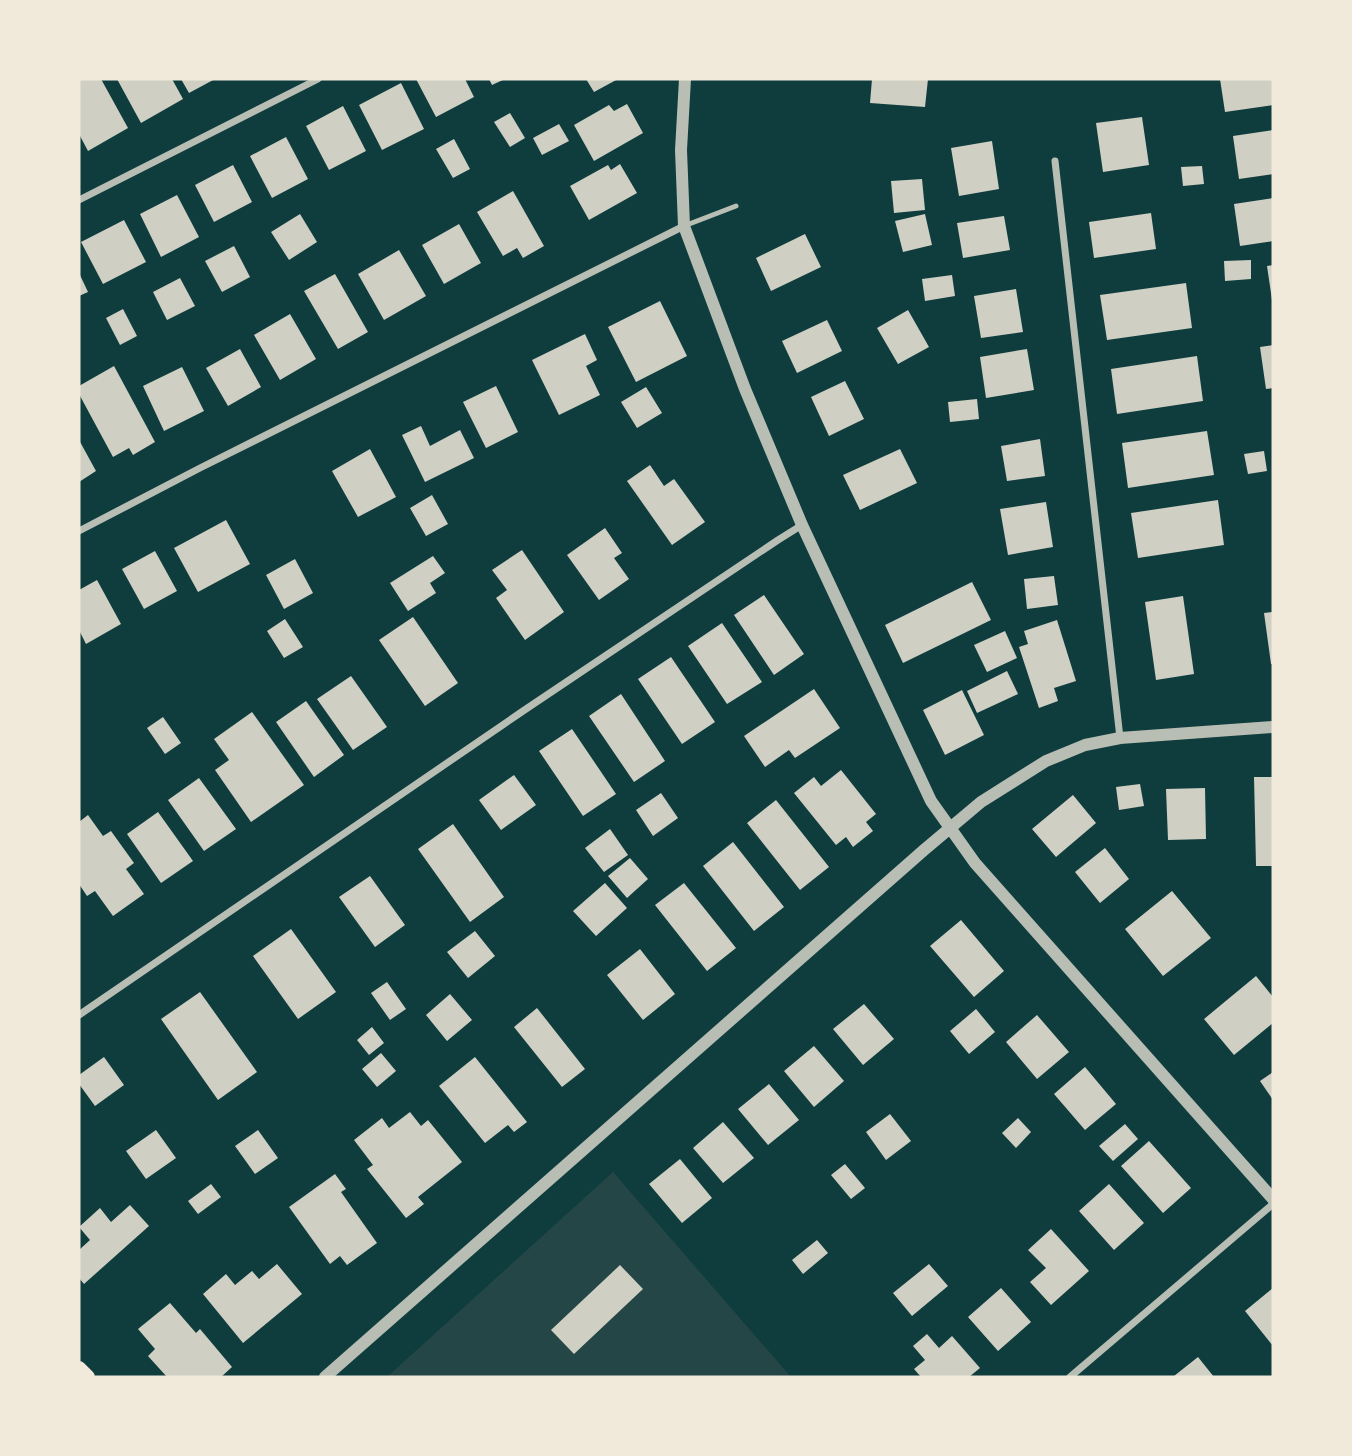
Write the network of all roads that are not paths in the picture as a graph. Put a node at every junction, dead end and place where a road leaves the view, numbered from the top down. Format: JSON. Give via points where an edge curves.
{"nodes":[{"id":1,"x":318,"y":79,"type":"edge"},
{"id":2,"x":685,"y":79,"type":"edge"},
{"id":3,"x":1055,"y":161,"type":"dead end"},
{"id":4,"x":79,"y":200,"type":"edge"},
{"id":5,"x":736,"y":206,"type":"dead end"},
{"id":6,"x":684,"y":226,"type":"junction"},
{"id":7,"x":803,"y":525,"type":"junction"},
{"id":8,"x":79,"y":531,"type":"edge"},
{"id":9,"x":1273,"y":727,"type":"edge"},
{"id":10,"x":1120,"y":738,"type":"junction"},
{"id":11,"x":952,"y":827,"type":"junction"},
{"id":12,"x":79,"y":1015,"type":"edge"},
{"id":13,"x":1273,"y":1202,"type":"edge"},
{"id":14,"x":79,"y":1368,"type":"edge"},
{"id":15,"x":88,"y":1377,"type":"edge"},
{"id":16,"x":325,"y":1377,"type":"edge"},
{"id":17,"x":1070,"y":1377,"type":"edge"}],
"edges":[{"from":1,"to":4,"type":"street"},
{"from":2,"to":6,"type":"street","via":[[681,150]]},
{"from":3,"to":10,"type":"street"},
{"from":5,"to":6,"type":"lane"},
{"from":6,"to":7,"type":"street","via":[[745,389]]},
{"from":6,"to":8,"type":"street"},
{"from":7,"to":11,"type":"street","via":[[931,801]]},
{"from":7,"to":12,"type":"street"},
{"from":9,"to":10,"type":"street"},
{"from":10,"to":11,"type":"street","via":[[1085,745],[1046,761],[981,802]]},
{"from":11,"to":13,"type":"street","via":[[975,863]]},
{"from":11,"to":16,"type":"street"},
{"from":13,"to":17,"type":"street"},
{"from":14,"to":15,"type":"main road"}]}
